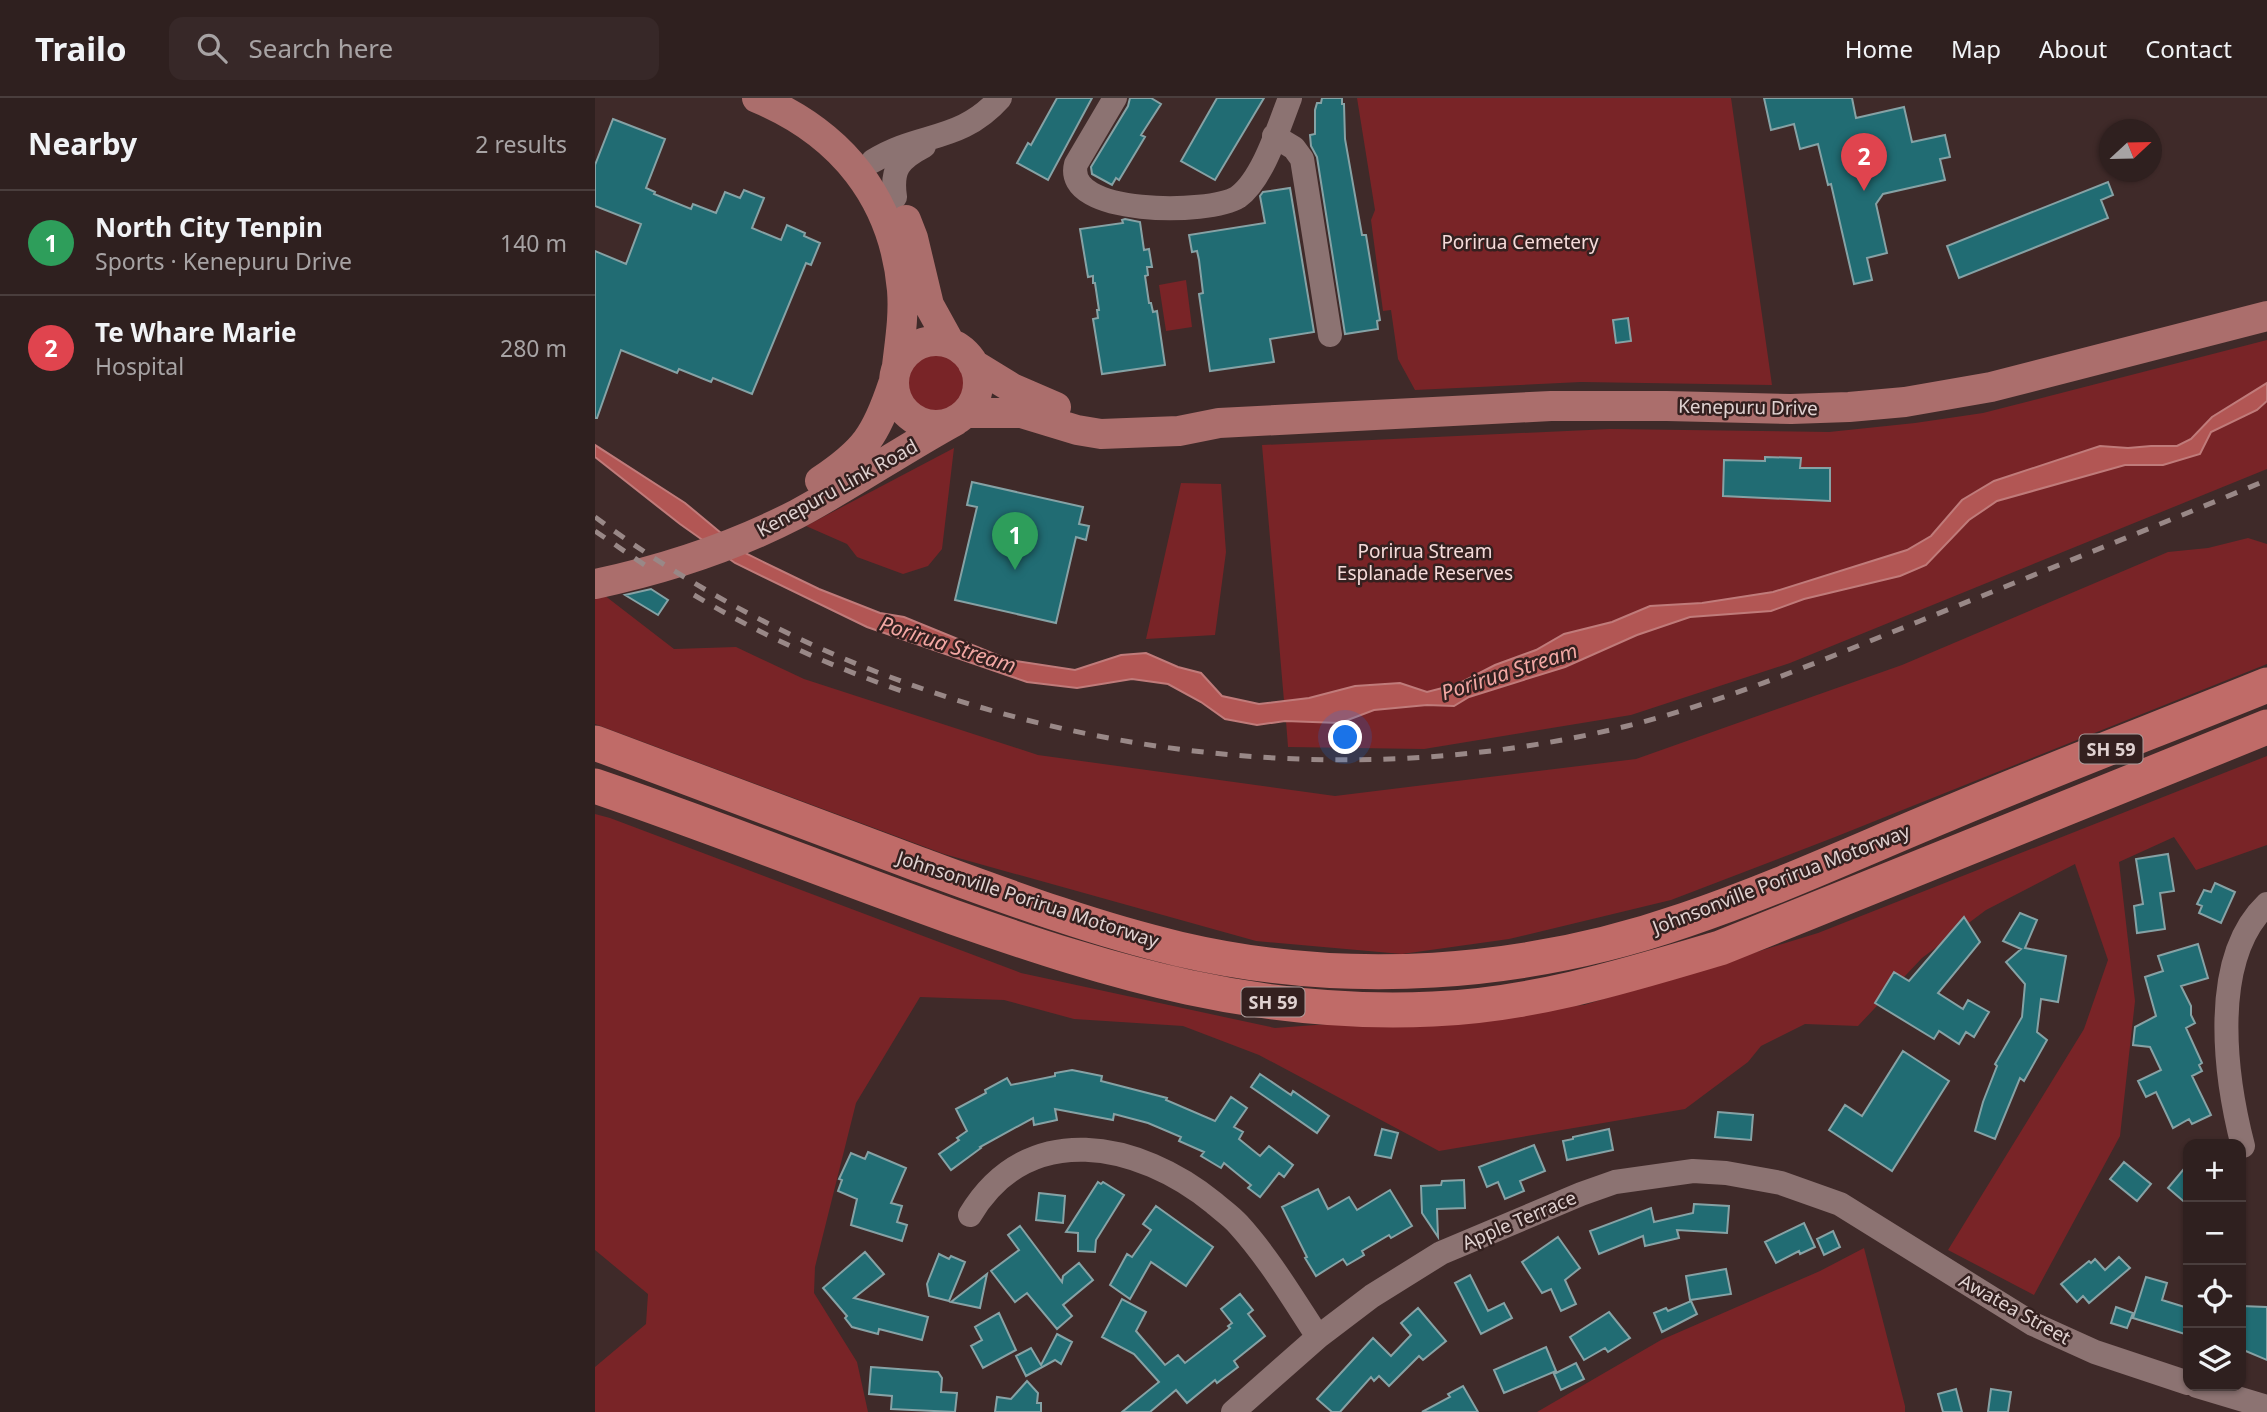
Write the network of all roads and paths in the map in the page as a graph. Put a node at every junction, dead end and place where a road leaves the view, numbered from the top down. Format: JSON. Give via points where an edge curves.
{"nodes":[{"id":1,"x":757,"y":98,"type":"edge"},
{"id":2,"x":791,"y":98,"type":"edge"},
{"id":3,"x":1000,"y":98,"type":"edge"},
{"id":4,"x":1115,"y":98,"type":"edge"},
{"id":5,"x":1290,"y":98,"type":"edge"},
{"id":6,"x":943,"y":136,"type":"junction"},
{"id":7,"x":1274,"y":136,"type":"junction"},
{"id":8,"x":873,"y":161,"type":"junction"},
{"id":9,"x":895,"y":197,"type":"junction"},
{"id":10,"x":890,"y":235,"type":"junction"},
{"id":11,"x":2267,"y":316,"type":"edge"},
{"id":12,"x":1330,"y":335,"type":"dead end"},
{"id":13,"x":950,"y":342,"type":"junction"},
{"id":14,"x":973,"y":364,"type":"junction"},
{"id":15,"x":895,"y":375,"type":"junction"},
{"id":16,"x":960,"y":417,"type":"junction"},
{"id":17,"x":1219,"y":423,"type":"junction"},
{"id":18,"x":794,"y":506,"type":"junction"},
{"id":19,"x":595,"y":569,"type":"edge"},
{"id":20,"x":595,"y":583,"type":"edge"},
{"id":21,"x":2267,"y":685,"type":"edge"},
{"id":22,"x":2267,"y":727,"type":"edge"},
{"id":23,"x":595,"y":743,"type":"edge"},
{"id":24,"x":595,"y":786,"type":"edge"},
{"id":25,"x":2267,"y":904,"type":"edge"},
{"id":26,"x":2242,"y":1139,"type":"edge"},
{"id":27,"x":1853,"y":1211,"type":"joint"},
{"id":28,"x":970,"y":1215,"type":"dead end"},
{"id":29,"x":1318,"y":1337,"type":"junction"},
{"id":30,"x":2183,"y":1381,"type":"edge"},
{"id":31,"x":2214,"y":1391,"type":"edge"},
{"id":32,"x":2267,"y":1407,"type":"edge"},
{"id":33,"x":1233,"y":1412,"type":"edge"}],
"edges":[{"from":1,"to":10,"type":"main road","via":[[808,124],[842,153],[874,197]]},
{"from":2,"to":8,"type":"main road","via":[[843,130]]},
{"from":3,"to":6,"type":"street","via":[[974,122]]},
{"from":4,"to":7,"type":"street","via":[[1074,170],[1082,189],[1105,201],[1197,208],[1230,201],[1254,181]]},
{"from":5,"to":7,"type":"street"},
{"from":6,"to":8,"type":"street","via":[[895,149]]},
{"from":6,"to":9,"type":"street","via":[[903,159],[896,171]]},
{"from":7,"to":12,"type":"street","via":[[1302,159]]},
{"from":8,"to":9,"type":"main road"},
{"from":8,"to":10,"type":"main road","via":[[867,169],[883,197]]},
{"from":9,"to":13,"type":"main road","via":[[913,237],[929,305]]},
{"from":10,"to":15,"type":"main road","via":[[902,298]]},
{"from":11,"to":17,"type":"main road","name":"Kenepuru Drive","via":[[1991,387],[1905,402],[1791,409],[1551,406]]},
{"from":13,"to":14,"type":"main road"},
{"from":13,"to":15,"type":"main road","via":[[919,344],[903,357]]},
{"from":14,"to":16,"type":"main road","via":[[977,390],[973,403]]},
{"from":14,"to":17,"type":"main road","name":"Kenepuru Drive","via":[[1028,396],[1079,414],[1113,420],[1188,418]]},
{"from":15,"to":16,"type":"main road","via":[[902,409],[913,419],[941,425]]},
{"from":15,"to":18,"type":"main road","name":"Kenepuru Link Road","via":[[877,427],[860,450]]},
{"from":16,"to":17,"type":"main road","name":"Kenepuru Drive","via":[[1021,414],[1101,434],[1179,431]]},
{"from":16,"to":18,"type":"main road","name":"Kenepuru Link Road"},
{"from":18,"to":19,"type":"main road","name":"Kenepuru Link Road","via":[[695,543]]},
{"from":18,"to":20,"type":"main road","name":"Kenepuru Link Road","via":[[752,535],[683,562]]},
{"from":21,"to":23,"type":"highway","name":"Johnsonville Porirua Motorway","number":"SH 59","via":[[1684,920],[1541,957],[1398,972],[1318,970],[1168,946],[976,885]]},
{"from":22,"to":24,"type":"highway","name":"Johnsonville Porirua Motorway","number":"SH 59","via":[[1720,948],[1536,997],[1436,1009],[1287,1004],[1132,975],[1024,942]]},
{"from":25,"to":26,"type":"street","via":[[2242,940],[2229,976],[2229,1072]]},
{"from":27,"to":29,"type":"street","name":"Apple Terrace","via":[[1781,1183],[1726,1173],[1693,1171],[1615,1182],[1441,1253]]},
{"from":27,"to":30,"type":"street","name":"Awatea Street","via":[[2033,1324],[2095,1352]]},
{"from":28,"to":29,"type":"street","via":[[1002,1178],[1018,1166],[1050,1154],[1109,1150],[1134,1157],[1199,1191],[1237,1222]]},
{"from":29,"to":33,"type":"street","name":"Apple Terrace"},
{"from":31,"to":32,"type":"street"}]}
